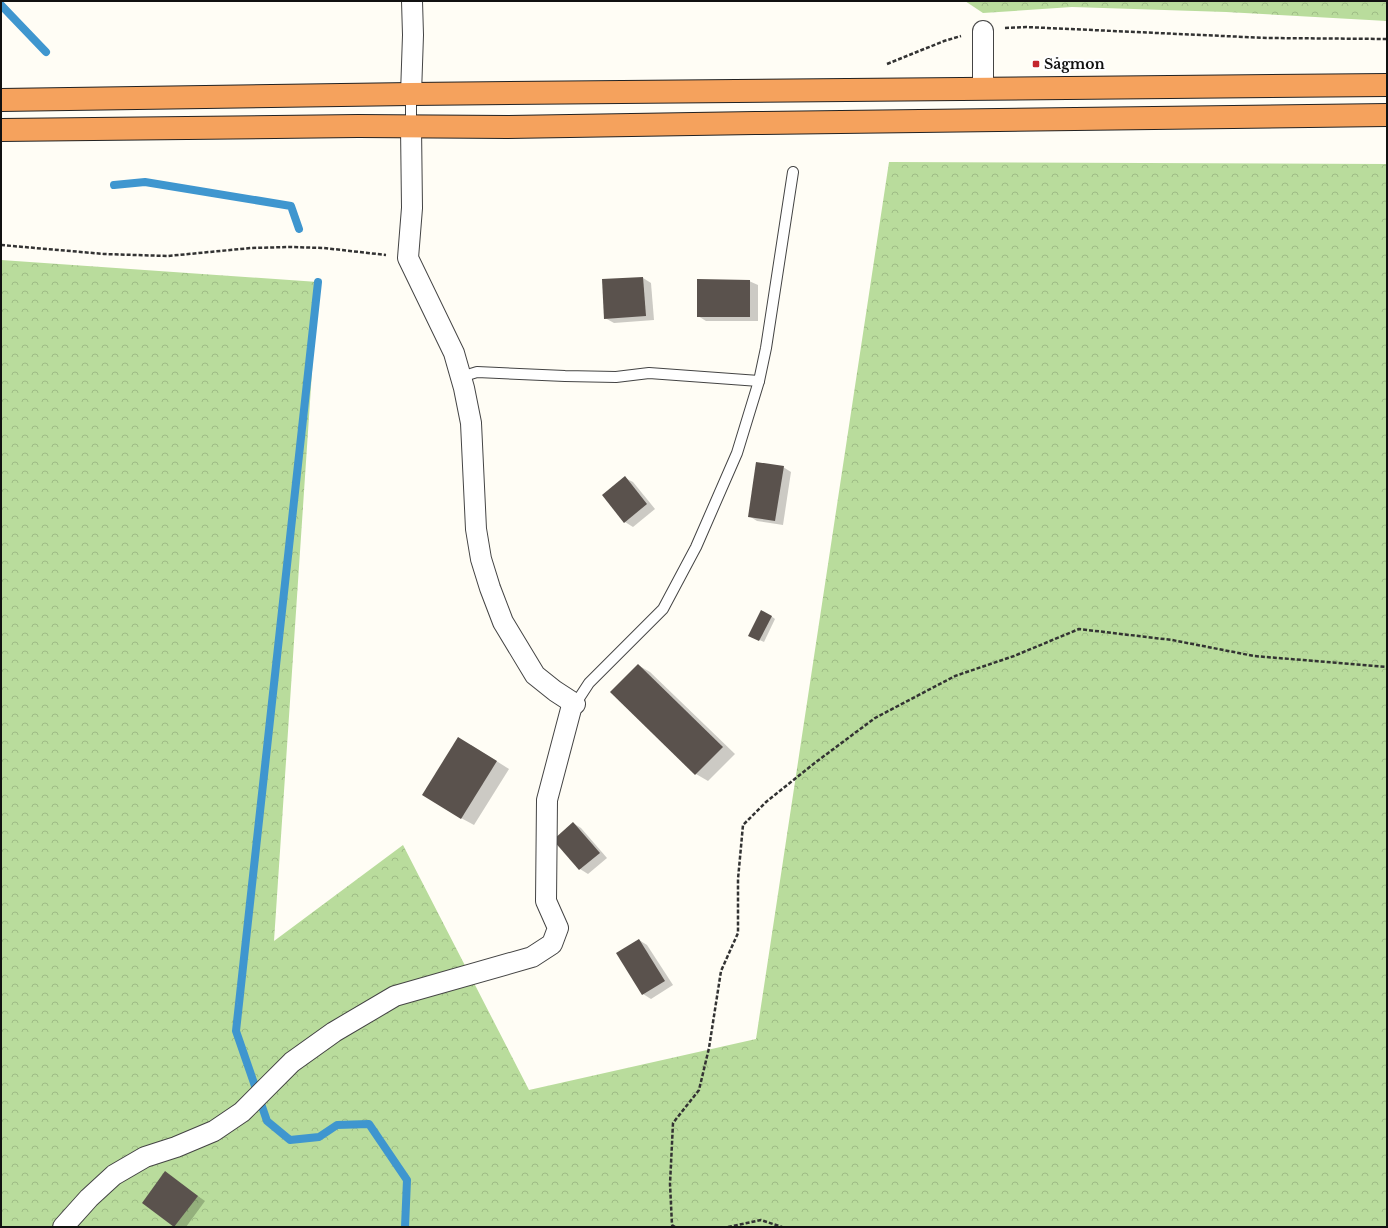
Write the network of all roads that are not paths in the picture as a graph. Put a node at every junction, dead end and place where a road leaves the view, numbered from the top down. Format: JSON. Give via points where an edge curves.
{"nodes":[{"id":1,"x":412,"y":1,"type":"edge"},
{"id":2,"x":983,"y":31,"type":"road end"},
{"id":3,"x":1387,"y":85,"type":"edge"},
{"id":4,"x":983,"y":89,"type":"junction"},
{"id":5,"x":411,"y":94,"type":"junction"},
{"id":6,"x":1,"y":100,"type":"edge"},
{"id":7,"x":1387,"y":115,"type":"edge"},
{"id":8,"x":411,"y":126,"type":"junction"},
{"id":9,"x":1,"y":130,"type":"edge"},
{"id":10,"x":793,"y":172,"type":"dead end"},
{"id":11,"x":461,"y":377,"type":"junction"},
{"id":12,"x":759,"y":381,"type":"junction"},
{"id":13,"x":573,"y":707,"type":"junction"},
{"id":14,"x":63,"y":1227,"type":"edge"}],
"edges":[{"from":1,"to":5,"type":"street"},
{"from":2,"to":4,"type":"street"},
{"from":3,"to":4,"type":"highway"},
{"from":4,"to":5,"type":"highway"},
{"from":5,"to":6,"type":"highway"},
{"from":5,"to":8,"type":"lane"},
{"from":7,"to":8,"type":"highway","via":[[508,127]]},
{"from":8,"to":9,"type":"highway"},
{"from":8,"to":11,"type":"street","via":[[412,208],[408,258],[454,353]]},
{"from":10,"to":12,"type":"lane"},
{"from":11,"to":12,"type":"lane","via":[[477,372],[601,376],[649,373]]},
{"from":11,"to":13,"type":"street","via":[[471,423],[476,529],[481,559],[490,588],[503,622],[535,675]]},
{"from":12,"to":13,"type":"lane","via":[[737,453],[696,547],[663,609],[589,683]]},
{"from":13,"to":14,"type":"street","via":[[547,800],[546,901],[558,928],[552,944],[532,957],[395,996],[334,1032],[292,1062],[242,1112],[214,1131],[145,1157],[114,1175]]}]}
